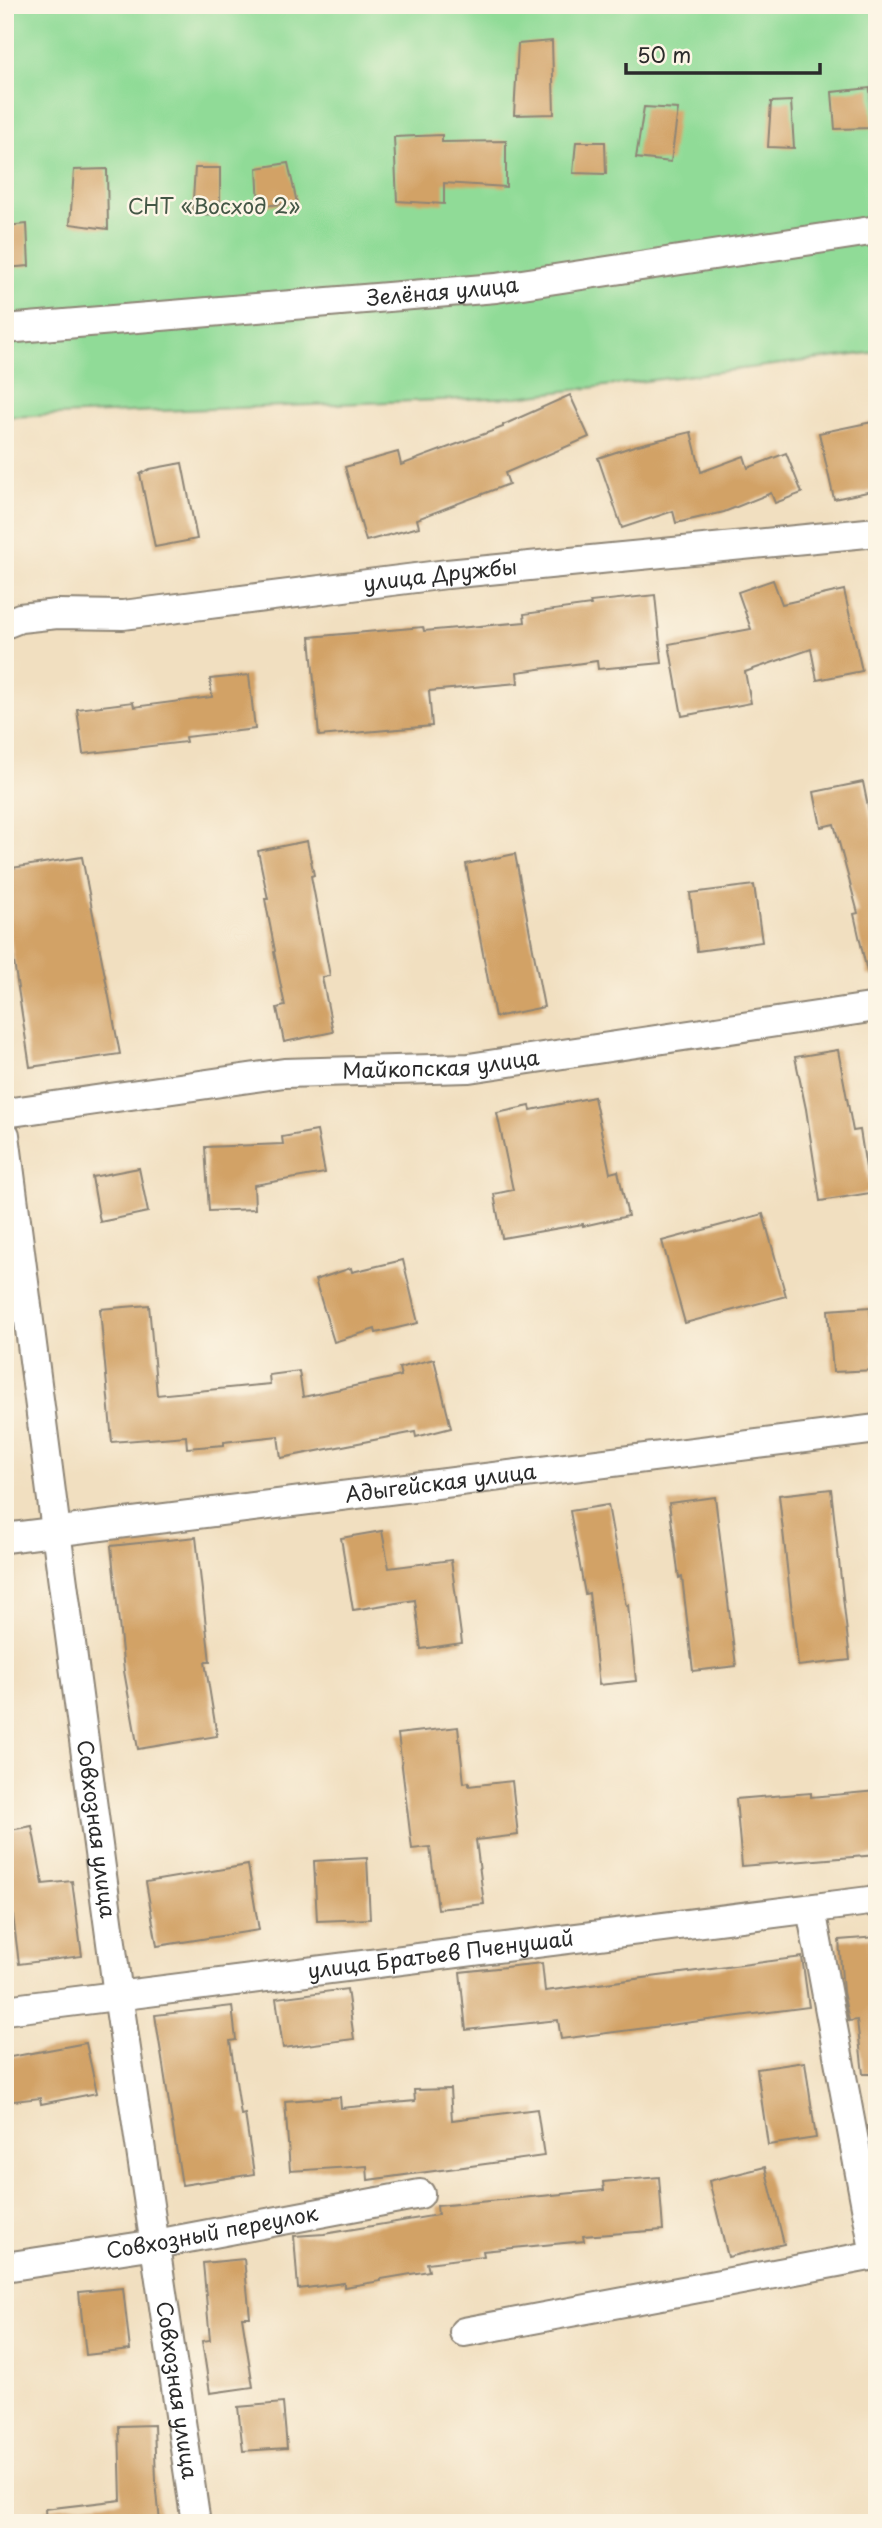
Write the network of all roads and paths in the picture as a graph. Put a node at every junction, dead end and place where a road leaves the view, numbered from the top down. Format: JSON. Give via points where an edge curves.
{"nodes":[{"id":1,"x":877,"y":230,"type":"edge"},
{"id":2,"x":5,"y":329,"type":"edge"},
{"id":3,"x":877,"y":532,"type":"edge"},
{"id":4,"x":5,"y":624,"type":"edge"},
{"id":5,"x":877,"y":1007,"type":"edge"},
{"id":6,"x":5,"y":1113,"type":"edge"},
{"id":7,"x":5,"y":1135,"type":"edge"},
{"id":8,"x":877,"y":1429,"type":"edge"},
{"id":9,"x":55,"y":1531,"type":"junction"},
{"id":10,"x":5,"y":1538,"type":"edge"},
{"id":11,"x":877,"y":1900,"type":"edge"},
{"id":12,"x":811,"y":1909,"type":"junction"},
{"id":13,"x":118,"y":1995,"type":"junction"},
{"id":14,"x":5,"y":2010,"type":"edge"},
{"id":15,"x":420,"y":2194,"type":"dead end"},
{"id":16,"x":156,"y":2244,"type":"junction"},
{"id":17,"x":5,"y":2267,"type":"edge"},
{"id":18,"x":464,"y":2332,"type":"dead end"},
{"id":19,"x":196,"y":2523,"type":"edge"}],
"edges":[{"from":1,"to":2,"type":"street","name":"Зелёная улица","via":[[496,288]]},
{"from":3,"to":4,"type":"street","name":"улица Дружбы","via":[[447,574],[123,615],[57,614]]},
{"from":5,"to":6,"type":"street","name":"Майкопская улица","via":[[469,1068],[284,1073]]},
{"from":7,"to":9,"type":"street","name":"Совхозная улица"},
{"from":8,"to":9,"type":"street","name":"Адыгейская улица"},
{"from":9,"to":10,"type":"street","name":"Адыгейская улица"},
{"from":9,"to":13,"type":"street","name":"Совхозная улица"},
{"from":11,"to":12,"type":"street","name":"улица Братьев Пченушай"},
{"from":12,"to":13,"type":"street","name":"улица Братьев Пченушай"},
{"from":12,"to":18,"type":"street","via":[[875,2255]]},
{"from":13,"to":14,"type":"street","name":"улица Братьев Пченушай"},
{"from":13,"to":16,"type":"street","name":"Совхозная улица"},
{"from":15,"to":16,"type":"street","name":"Совхозный переулок"},
{"from":16,"to":17,"type":"street","name":"Совхозный переулок"},
{"from":16,"to":19,"type":"street","name":"Совхозная улица"}]}
